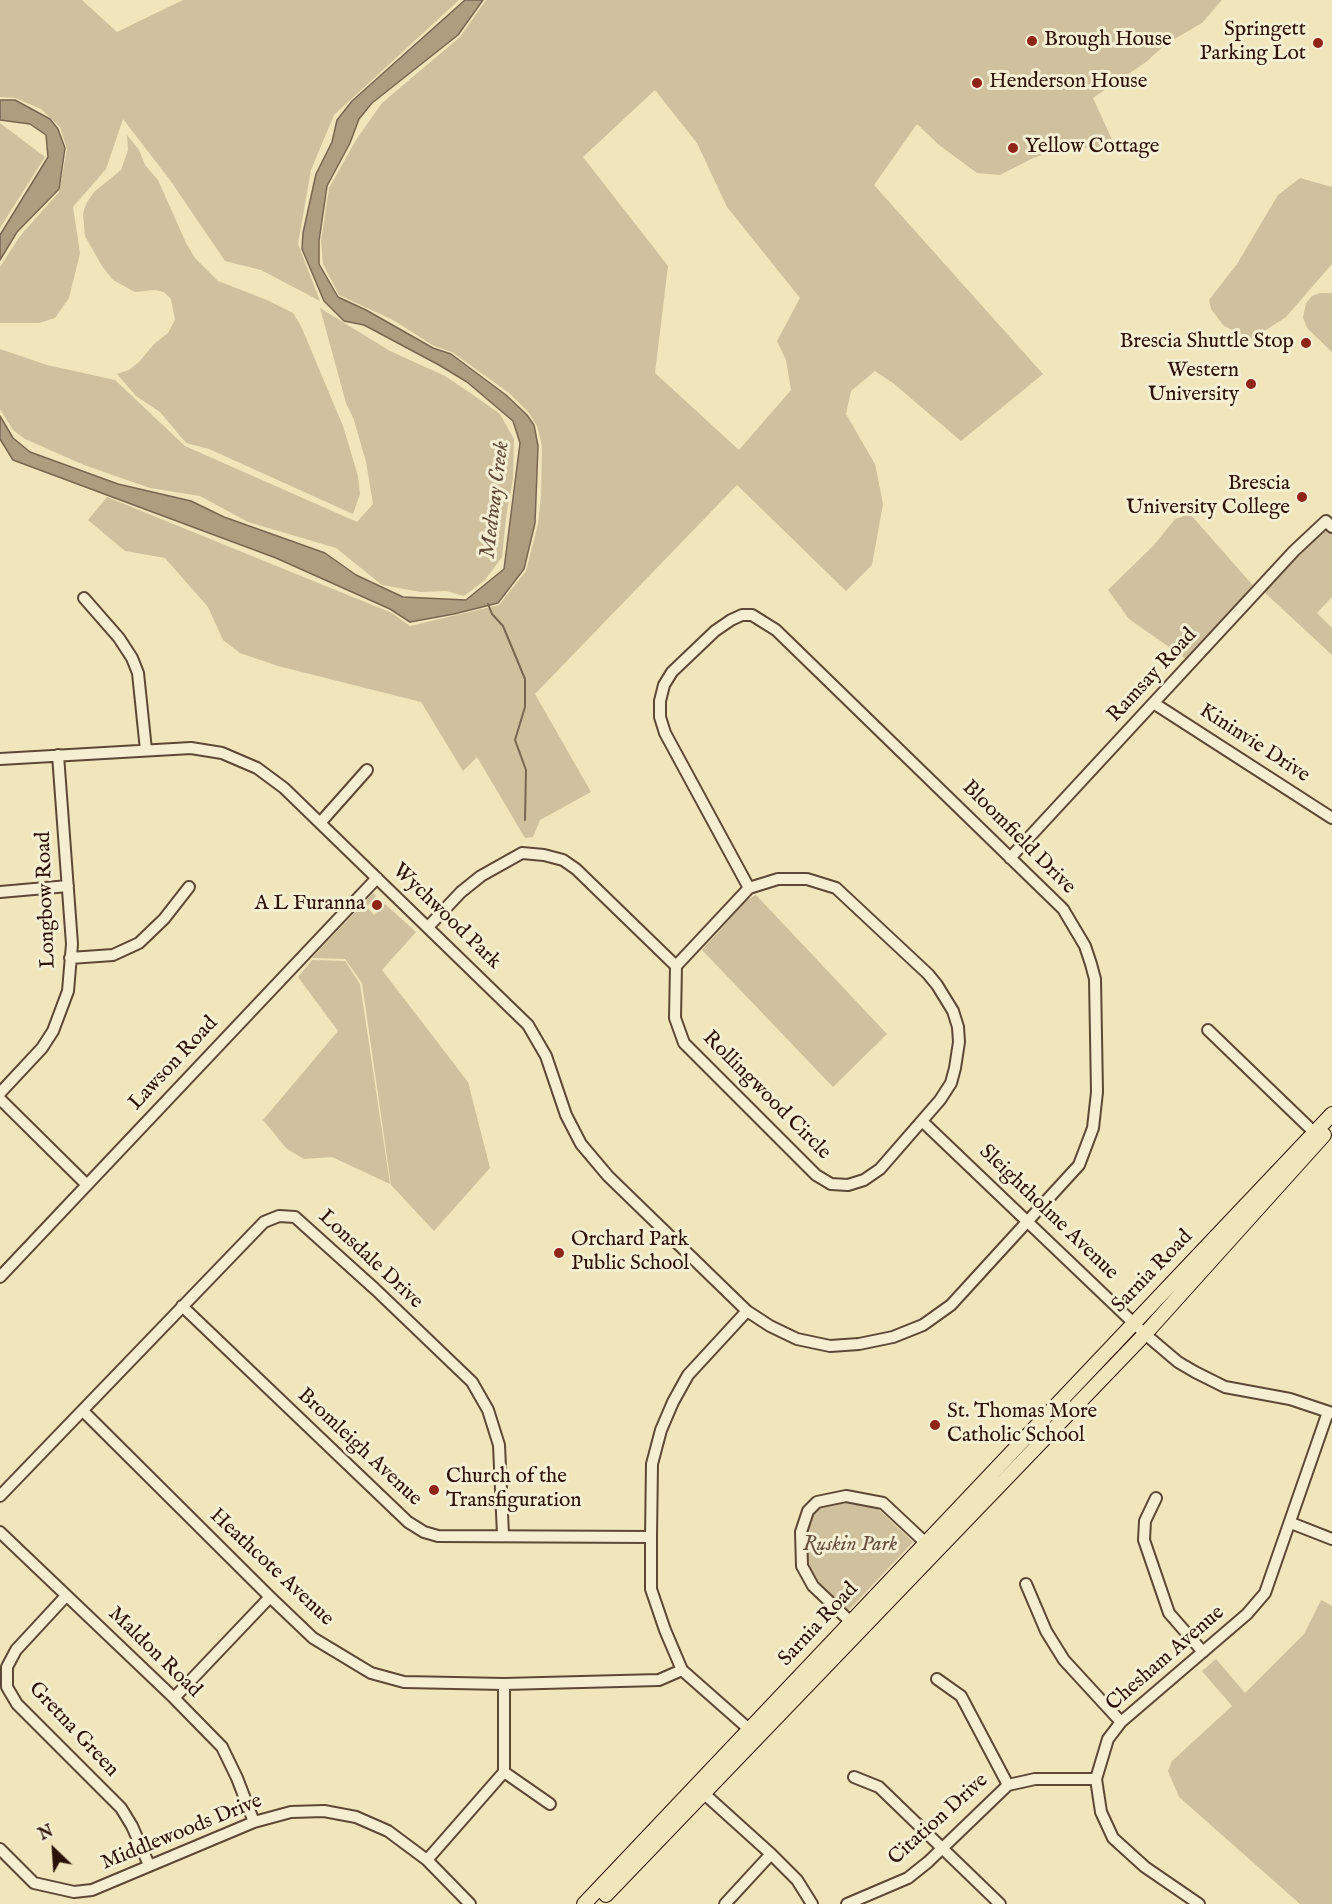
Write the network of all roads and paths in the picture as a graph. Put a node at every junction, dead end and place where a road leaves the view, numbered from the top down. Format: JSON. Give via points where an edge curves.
{"nodes":[{"id":1,"x":1329,"y":524,"type":"edge"},
{"id":2,"x":84,"y":598,"type":"dead end"},
{"id":3,"x":1155,"y":704,"type":"junction"},
{"id":4,"x":146,"y":750,"type":"junction"},
{"id":5,"x":58,"y":755,"type":"junction"},
{"id":6,"x":0,"y":759,"type":"edge"},
{"id":7,"x":368,"y":770,"type":"dead end"},
{"id":8,"x":1332,"y":818,"type":"edge"},
{"id":9,"x":320,"y":823,"type":"junction"},
{"id":10,"x":1010,"y":858,"type":"junction"},
{"id":11,"x":377,"y":878,"type":"junction"},
{"id":12,"x":68,"y":886,"type":"junction"},
{"id":13,"x":189,"y":887,"type":"dead end"},
{"id":14,"x":749,"y":888,"type":"junction"},
{"id":15,"x":0,"y":892,"type":"edge"},
{"id":16,"x":428,"y":927,"type":"junction"},
{"id":17,"x":70,"y":958,"type":"junction"},
{"id":18,"x":676,"y":966,"type":"junction"},
{"id":19,"x":1208,"y":1029,"type":"dead end"},
{"id":20,"x":0,"y":1093,"type":"edge"},
{"id":21,"x":0,"y":1100,"type":"edge"},
{"id":22,"x":1332,"y":1114,"type":"edge"},
{"id":23,"x":923,"y":1122,"type":"junction"},
{"id":24,"x":1332,"y":1127,"type":"edge"},
{"id":25,"x":1318,"y":1136,"type":"junction"},
{"id":26,"x":87,"y":1185,"type":"junction"},
{"id":27,"x":1028,"y":1221,"type":"junction"},
{"id":28,"x":0,"y":1277,"type":"edge"},
{"id":29,"x":182,"y":1306,"type":"junction"},
{"id":30,"x":747,"y":1311,"type":"junction"},
{"id":31,"x":1134,"y":1323,"type":"junction"},
{"id":32,"x":1145,"y":1334,"type":"junction"},
{"id":33,"x":83,"y":1411,"type":"junction"},
{"id":34,"x":1330,"y":1413,"type":"edge"},
{"id":35,"x":0,"y":1496,"type":"edge"},
{"id":36,"x":1156,"y":1498,"type":"dead end"},
{"id":37,"x":1291,"y":1523,"type":"junction"},
{"id":38,"x":0,"y":1532,"type":"edge"},
{"id":39,"x":503,"y":1535,"type":"junction"},
{"id":40,"x":651,"y":1537,"type":"junction"},
{"id":41,"x":1332,"y":1539,"type":"edge"},
{"id":42,"x":930,"y":1547,"type":"junction"},
{"id":43,"x":1026,"y":1584,"type":"dead end"},
{"id":44,"x":66,"y":1596,"type":"junction"},
{"id":45,"x":270,"y":1597,"type":"junction"},
{"id":46,"x":856,"y":1626,"type":"junction"},
{"id":47,"x":1203,"y":1652,"type":"junction"},
{"id":48,"x":682,"y":1670,"type":"junction"},
{"id":49,"x":937,"y":1679,"type":"dead end"},
{"id":50,"x":504,"y":1684,"type":"junction"},
{"id":51,"x":174,"y":1698,"type":"junction"},
{"id":52,"x":1121,"y":1722,"type":"junction"},
{"id":53,"x":750,"y":1730,"type":"junction"},
{"id":54,"x":504,"y":1772,"type":"junction"},
{"id":55,"x":854,"y":1777,"type":"dead end"},
{"id":56,"x":1096,"y":1779,"type":"junction"},
{"id":57,"x":1008,"y":1785,"type":"junction"},
{"id":58,"x":700,"y":1790,"type":"junction"},
{"id":59,"x":550,"y":1804,"type":"dead end"},
{"id":60,"x":254,"y":1822,"type":"junction"},
{"id":61,"x":943,"y":1847,"type":"junction"},
{"id":62,"x":0,"y":1849,"type":"edge"},
{"id":63,"x":771,"y":1854,"type":"junction"},
{"id":64,"x":426,"y":1860,"type":"junction"},
{"id":65,"x":149,"y":1865,"type":"junction"},
{"id":66,"x":74,"y":1892,"type":"junction"},
{"id":67,"x":468,"y":1903,"type":"edge"},
{"id":68,"x":77,"y":1904,"type":"edge"},
{"id":69,"x":584,"y":1904,"type":"edge"},
{"id":70,"x":597,"y":1904,"type":"edge"},
{"id":71,"x":725,"y":1904,"type":"edge"},
{"id":72,"x":812,"y":1904,"type":"edge"},
{"id":73,"x":847,"y":1904,"type":"edge"},
{"id":74,"x":1000,"y":1904,"type":"edge"},
{"id":75,"x":1199,"y":1904,"type":"edge"}],
"edges":[{"from":1,"to":3,"type":"street","name":"Ramsay Road","via":[[1294,551]]},
{"from":2,"to":4,"type":"street","via":[[132,658],[138,673]]},
{"from":3,"to":8,"type":"street","name":"Kininvie Drive"},
{"from":3,"to":10,"type":"street","name":"Ramsay Road"},
{"from":4,"to":5,"type":"street","name":"Wychwood Park"},
{"from":4,"to":9,"type":"street","name":"Wychwood Park","via":[[208,749],[238,758],[284,788]]},
{"from":5,"to":6,"type":"street","name":"Wychwood Park"},
{"from":5,"to":12,"type":"street","name":"Longbow Road"},
{"from":7,"to":9,"type":"street"},
{"from":9,"to":11,"type":"street","name":"Wychwood Park"},
{"from":10,"to":14,"type":"street","name":"Bloomfield Drive","via":[[776,630],[752,615],[742,615],[715,632],[672,672],[664,685],[660,717],[665,734]]},
{"from":10,"to":27,"type":"street","name":"Bloomfield Drive","via":[[1063,909],[1085,946],[1095,978],[1097,1092],[1093,1128],[1079,1165]]},
{"from":11,"to":16,"type":"street","name":"Wychwood Park"},
{"from":11,"to":26,"type":"street","name":"Lawson Road"},
{"from":12,"to":15,"type":"street"},
{"from":12,"to":17,"type":"street","name":"Longbow Road"},
{"from":13,"to":17,"type":"street","via":[[140,943],[113,954]]},
{"from":14,"to":18,"type":"street","name":"Rollingwood Circle"},
{"from":14,"to":23,"type":"street","name":"Rollingwood Circle","via":[[778,879],[794,879],[836,888],[938,985],[953,1011],[959,1042],[951,1083]]},
{"from":16,"to":18,"type":"street","via":[[461,892],[494,868],[522,853],[544,855],[576,869]]},
{"from":16,"to":30,"type":"street","name":"Wychwood Park","via":[[528,1025],[546,1056],[573,1130],[593,1159]]},
{"from":17,"to":20,"type":"street","name":"Longbow Road","via":[[68,991],[53,1031]]},
{"from":18,"to":23,"type":"street","name":"Rollingwood Circle","via":[[675,1018],[684,1042],[816,1175],[831,1184],[848,1185],[864,1179],[880,1169]]},
{"from":19,"to":25,"type":"street"},
{"from":21,"to":26,"type":"street"},
{"from":22,"to":25,"type":"main road","name":"Sarnia Road"},
{"from":23,"to":27,"type":"street","name":"Sleightholme Avenue"},
{"from":24,"to":25,"type":"main road","name":"Sarnia Road"},
{"from":25,"to":31,"type":"main road","name":"Sarnia Road"},
{"from":25,"to":32,"type":"main road","name":"Sarnia Road"},
{"from":26,"to":28,"type":"street","name":"Lawson Road"},
{"from":27,"to":30,"type":"street","name":"Bloomfield Drive","via":[[951,1305],[923,1325],[893,1337],[830,1346],[796,1339]]},
{"from":27,"to":31,"type":"street","name":"Sleightholme Avenue"},
{"from":29,"to":33,"type":"street","name":"Lonsdale Drive"},
{"from":29,"to":39,"type":"street","name":"Bromleigh Avenue","via":[[408,1522],[438,1536]]},
{"from":29,"to":39,"type":"street","name":"Lonsdale Drive","via":[[264,1222],[279,1216],[296,1217],[472,1383],[488,1410],[499,1445]]},
{"from":30,"to":40,"type":"street","via":[[688,1375],[669,1411],[652,1464]]},
{"from":31,"to":32,"type":"street","name":"Sleightholme Avenue"},
{"from":31,"to":42,"type":"main road","name":"Sarnia Road"},
{"from":32,"to":34,"type":"street","name":"Sleightholme Avenue","via":[[1178,1362],[1225,1387],[1290,1399]]},
{"from":32,"to":42,"type":"main road","name":"Sarnia Road"},
{"from":33,"to":35,"type":"street","name":"Lonsdale Drive"},
{"from":33,"to":45,"type":"street","name":"Heathcote Avenue"},
{"from":34,"to":37,"type":"street","name":"Chesham Avenue"},
{"from":36,"to":47,"type":"street","via":[[1145,1521],[1144,1540],[1169,1613]]},
{"from":37,"to":41,"type":"street"},
{"from":37,"to":47,"type":"street","name":"Chesham Avenue","via":[[1265,1593]]},
{"from":38,"to":44,"type":"street","name":"Maldon Road"},
{"from":39,"to":40,"type":"street","name":"Bromleigh Avenue"},
{"from":40,"to":48,"type":"street","via":[[651,1589]]},
{"from":42,"to":46,"type":"main road","name":"Sarnia Road"},
{"from":42,"to":46,"type":"street","via":[[883,1503],[846,1496],[817,1502],[808,1511],[801,1532],[802,1566],[813,1586]]},
{"from":43,"to":52,"type":"street","via":[[1046,1631],[1064,1660]]},
{"from":44,"to":51,"type":"street","name":"Maldon Road"},
{"from":44,"to":65,"type":"street","name":"Gretna Green","via":[[16,1650],[7,1667],[7,1687],[17,1704],[121,1808]]},
{"from":45,"to":50,"type":"street","name":"Heathcote Avenue","via":[[314,1638],[372,1673],[404,1682]]},
{"from":45,"to":51,"type":"street"},
{"from":46,"to":53,"type":"main road","name":"Sarnia Road"},
{"from":46,"to":58,"type":"main road","name":"Sarnia Road"},
{"from":47,"to":52,"type":"street","name":"Chesham Avenue"},
{"from":48,"to":50,"type":"street","name":"Heathcote Avenue","via":[[659,1680]]},
{"from":48,"to":53,"type":"street"},
{"from":49,"to":57,"type":"street","via":[[961,1696]]},
{"from":50,"to":54,"type":"street"},
{"from":51,"to":60,"type":"street","name":"Maldon Road","via":[[222,1747]]},
{"from":52,"to":56,"type":"street","name":"Chesham Avenue","via":[[1108,1739]]},
{"from":53,"to":58,"type":"main road","name":"Sarnia Road"},
{"from":54,"to":59,"type":"street"},
{"from":54,"to":64,"type":"street"},
{"from":55,"to":61,"type":"street","via":[[879,1787]]},
{"from":56,"to":57,"type":"street","name":"Citation Drive","via":[[1035,1779]]},
{"from":56,"to":75,"type":"street","name":"Chesham Avenue","via":[[1101,1812],[1113,1838],[1145,1867]]},
{"from":57,"to":61,"type":"street","name":"Citation Drive"},
{"from":58,"to":63,"type":"street"},
{"from":58,"to":69,"type":"main road","name":"Sarnia Road"},
{"from":58,"to":70,"type":"main road","name":"Sarnia Road"},
{"from":60,"to":64,"type":"street","name":"Middlewoods Drive","via":[[291,1812],[324,1811],[356,1817],[388,1831]]},
{"from":60,"to":65,"type":"street","name":"Middlewoods Drive"},
{"from":61,"to":73,"type":"street","name":"Citation Drive","via":[[908,1878]]},
{"from":61,"to":74,"type":"street"},
{"from":62,"to":66,"type":"street","name":"Middlewoods Drive","via":[[34,1883]]},
{"from":63,"to":71,"type":"street"},
{"from":63,"to":72,"type":"street","via":[[797,1880]]},
{"from":64,"to":67,"type":"street","name":"Middlewoods Drive"},
{"from":65,"to":66,"type":"street","name":"Middlewoods Drive","via":[[92,1890]]},
{"from":66,"to":68,"type":"street"}]}
